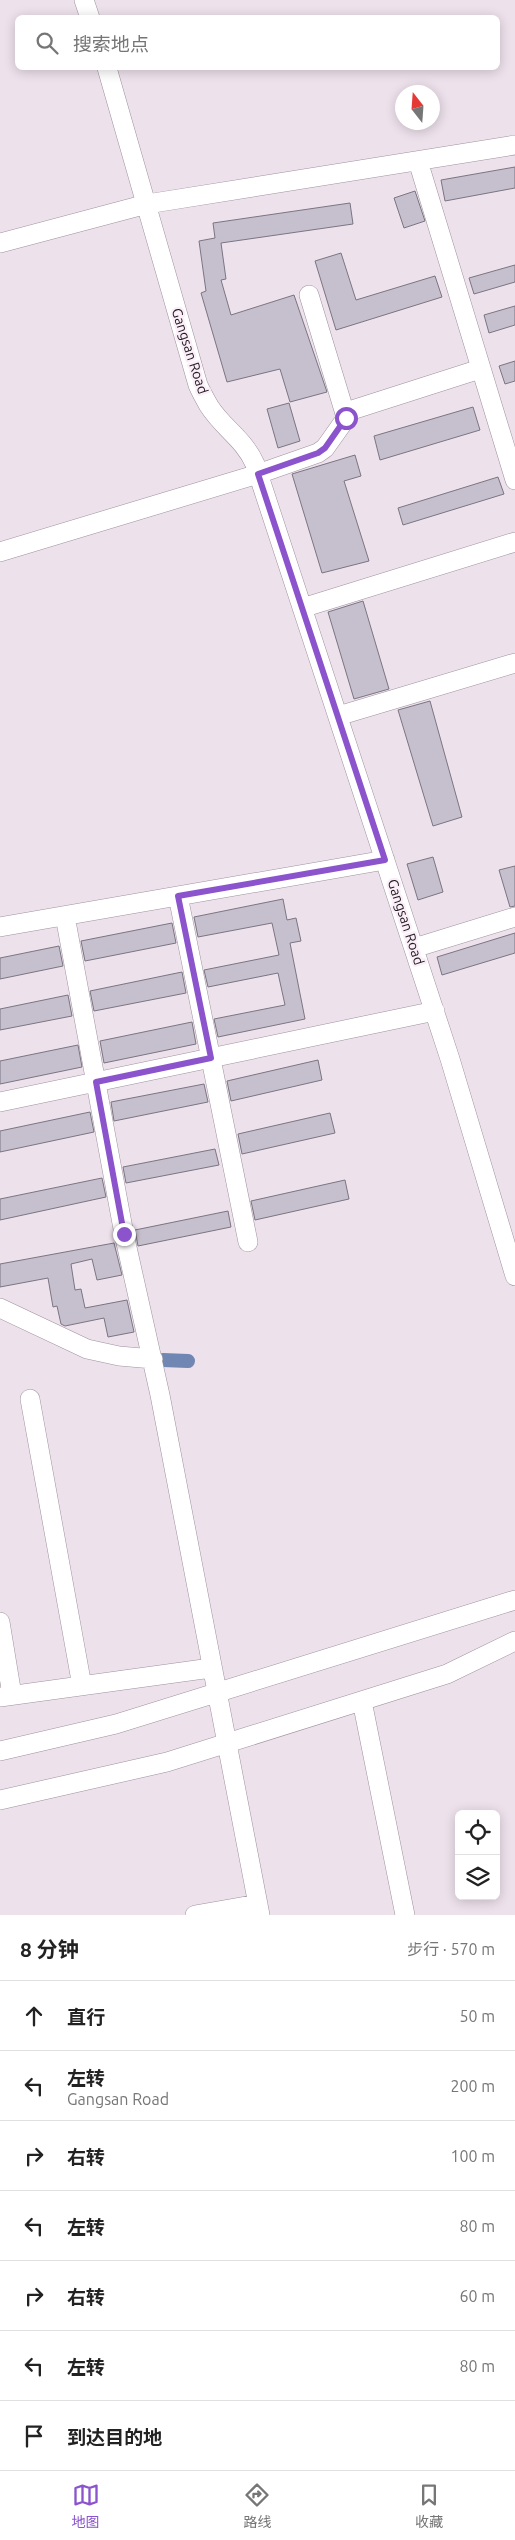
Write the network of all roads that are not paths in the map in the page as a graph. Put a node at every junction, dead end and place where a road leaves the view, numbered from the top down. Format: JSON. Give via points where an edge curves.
{"nodes":[{"id":1,"x":84,"y":0,"type":"edge"},
{"id":2,"x":89,"y":15,"type":"edge"},
{"id":3,"x":108,"y":70,"type":"edge"},
{"id":4,"x":515,"y":145,"type":"edge"},
{"id":5,"x":418,"y":161,"type":"junction"},
{"id":6,"x":146,"y":204,"type":"junction"},
{"id":7,"x":0,"y":243,"type":"edge"},
{"id":8,"x":310,"y":295,"type":"dead end"},
{"id":9,"x":480,"y":369,"type":"junction"},
{"id":10,"x":346,"y":418,"type":"junction"},
{"id":11,"x":258,"y":474,"type":"junction"},
{"id":12,"x":515,"y":480,"type":"edge"},
{"id":13,"x":515,"y":542,"type":"edge"},
{"id":14,"x":0,"y":552,"type":"edge"},
{"id":15,"x":302,"y":608,"type":"junction"},
{"id":16,"x":515,"y":663,"type":"edge"},
{"id":17,"x":338,"y":716,"type":"junction"},
{"id":18,"x":385,"y":860,"type":"junction"},
{"id":19,"x":178,"y":896,"type":"junction"},
{"id":20,"x":64,"y":916,"type":"junction"},
{"id":21,"x":515,"y":917,"type":"edge"},
{"id":22,"x":0,"y":927,"type":"edge"},
{"id":23,"x":414,"y":948,"type":"junction"},
{"id":24,"x":435,"y":1011,"type":"junction"},
{"id":25,"x":211,"y":1058,"type":"junction"},
{"id":26,"x":96,"y":1082,"type":"junction"},
{"id":27,"x":0,"y":1102,"type":"edge"},
{"id":28,"x":248,"y":1242,"type":"dead end"},
{"id":29,"x":515,"y":1276,"type":"edge"},
{"id":30,"x":0,"y":1308,"type":"edge"},
{"id":31,"x":152,"y":1359,"type":"junction"},
{"id":32,"x":30,"y":1399,"type":"dead end"},
{"id":33,"x":515,"y":1600,"type":"edge"},
{"id":34,"x":0,"y":1622,"type":"edge"},
{"id":35,"x":515,"y":1640,"type":"edge"},
{"id":36,"x":212,"y":1668,"type":"junction"},
{"id":37,"x":82,"y":1686,"type":"junction"},
{"id":38,"x":216,"y":1693,"type":"junction"},
{"id":39,"x":6,"y":1696,"type":"edge"},
{"id":40,"x":362,"y":1701,"type":"junction"},
{"id":41,"x":226,"y":1744,"type":"junction"},
{"id":42,"x":0,"y":1751,"type":"edge"},
{"id":43,"x":0,"y":1800,"type":"edge"},
{"id":44,"x":259,"y":1909,"type":"edge"},
{"id":45,"x":195,"y":1915,"type":"edge"},
{"id":46,"x":405,"y":1915,"type":"edge"}],
"edges":[{"from":1,"to":2,"type":"street"},
{"from":3,"to":6,"type":"street","name":"Gangsan Road"},
{"from":4,"to":5,"type":"street"},
{"from":5,"to":6,"type":"street"},
{"from":5,"to":9,"type":"street"},
{"from":6,"to":7,"type":"street"},
{"from":6,"to":11,"type":"street","name":"Gangsan Road","via":[[198,385],[210,407],[249,451]]},
{"from":8,"to":10,"type":"street"},
{"from":9,"to":10,"type":"street","via":[[352,410]]},
{"from":9,"to":12,"type":"street"},
{"from":10,"to":11,"type":"street","via":[[318,453]]},
{"from":11,"to":14,"type":"street"},
{"from":11,"to":15,"type":"street","name":"Gangsan Road"},
{"from":13,"to":15,"type":"street"},
{"from":15,"to":17,"type":"street","name":"Gangsan Road"},
{"from":16,"to":17,"type":"street"},
{"from":17,"to":18,"type":"street","name":"Gangsan Road"},
{"from":18,"to":19,"type":"street"},
{"from":18,"to":23,"type":"street","name":"Gangsan Road"},
{"from":19,"to":20,"type":"street"},
{"from":19,"to":25,"type":"street"},
{"from":20,"to":22,"type":"street"},
{"from":20,"to":26,"type":"street"},
{"from":21,"to":23,"type":"street"},
{"from":23,"to":24,"type":"street","name":"Gangsan Road"},
{"from":24,"to":25,"type":"street"},
{"from":24,"to":29,"type":"street","name":"Gangsan Road"},
{"from":25,"to":26,"type":"street"},
{"from":25,"to":28,"type":"street"},
{"from":26,"to":27,"type":"street"},
{"from":26,"to":31,"type":"street","via":[[124,1234]]},
{"from":30,"to":31,"type":"street","via":[[87,1350]]},
{"from":31,"to":36,"type":"street"},
{"from":32,"to":37,"type":"street"},
{"from":33,"to":38,"type":"street"},
{"from":34,"to":39,"type":"street"},
{"from":35,"to":40,"type":"street","via":[[447,1674]]},
{"from":36,"to":37,"type":"street"},
{"from":36,"to":38,"type":"street"},
{"from":37,"to":39,"type":"street"},
{"from":38,"to":41,"type":"street"},
{"from":38,"to":42,"type":"street","via":[[116,1724]]},
{"from":40,"to":41,"type":"street"},
{"from":40,"to":46,"type":"street"},
{"from":41,"to":43,"type":"street","via":[[167,1762]]},
{"from":41,"to":44,"type":"street"},
{"from":44,"to":45,"type":"street"}]}
